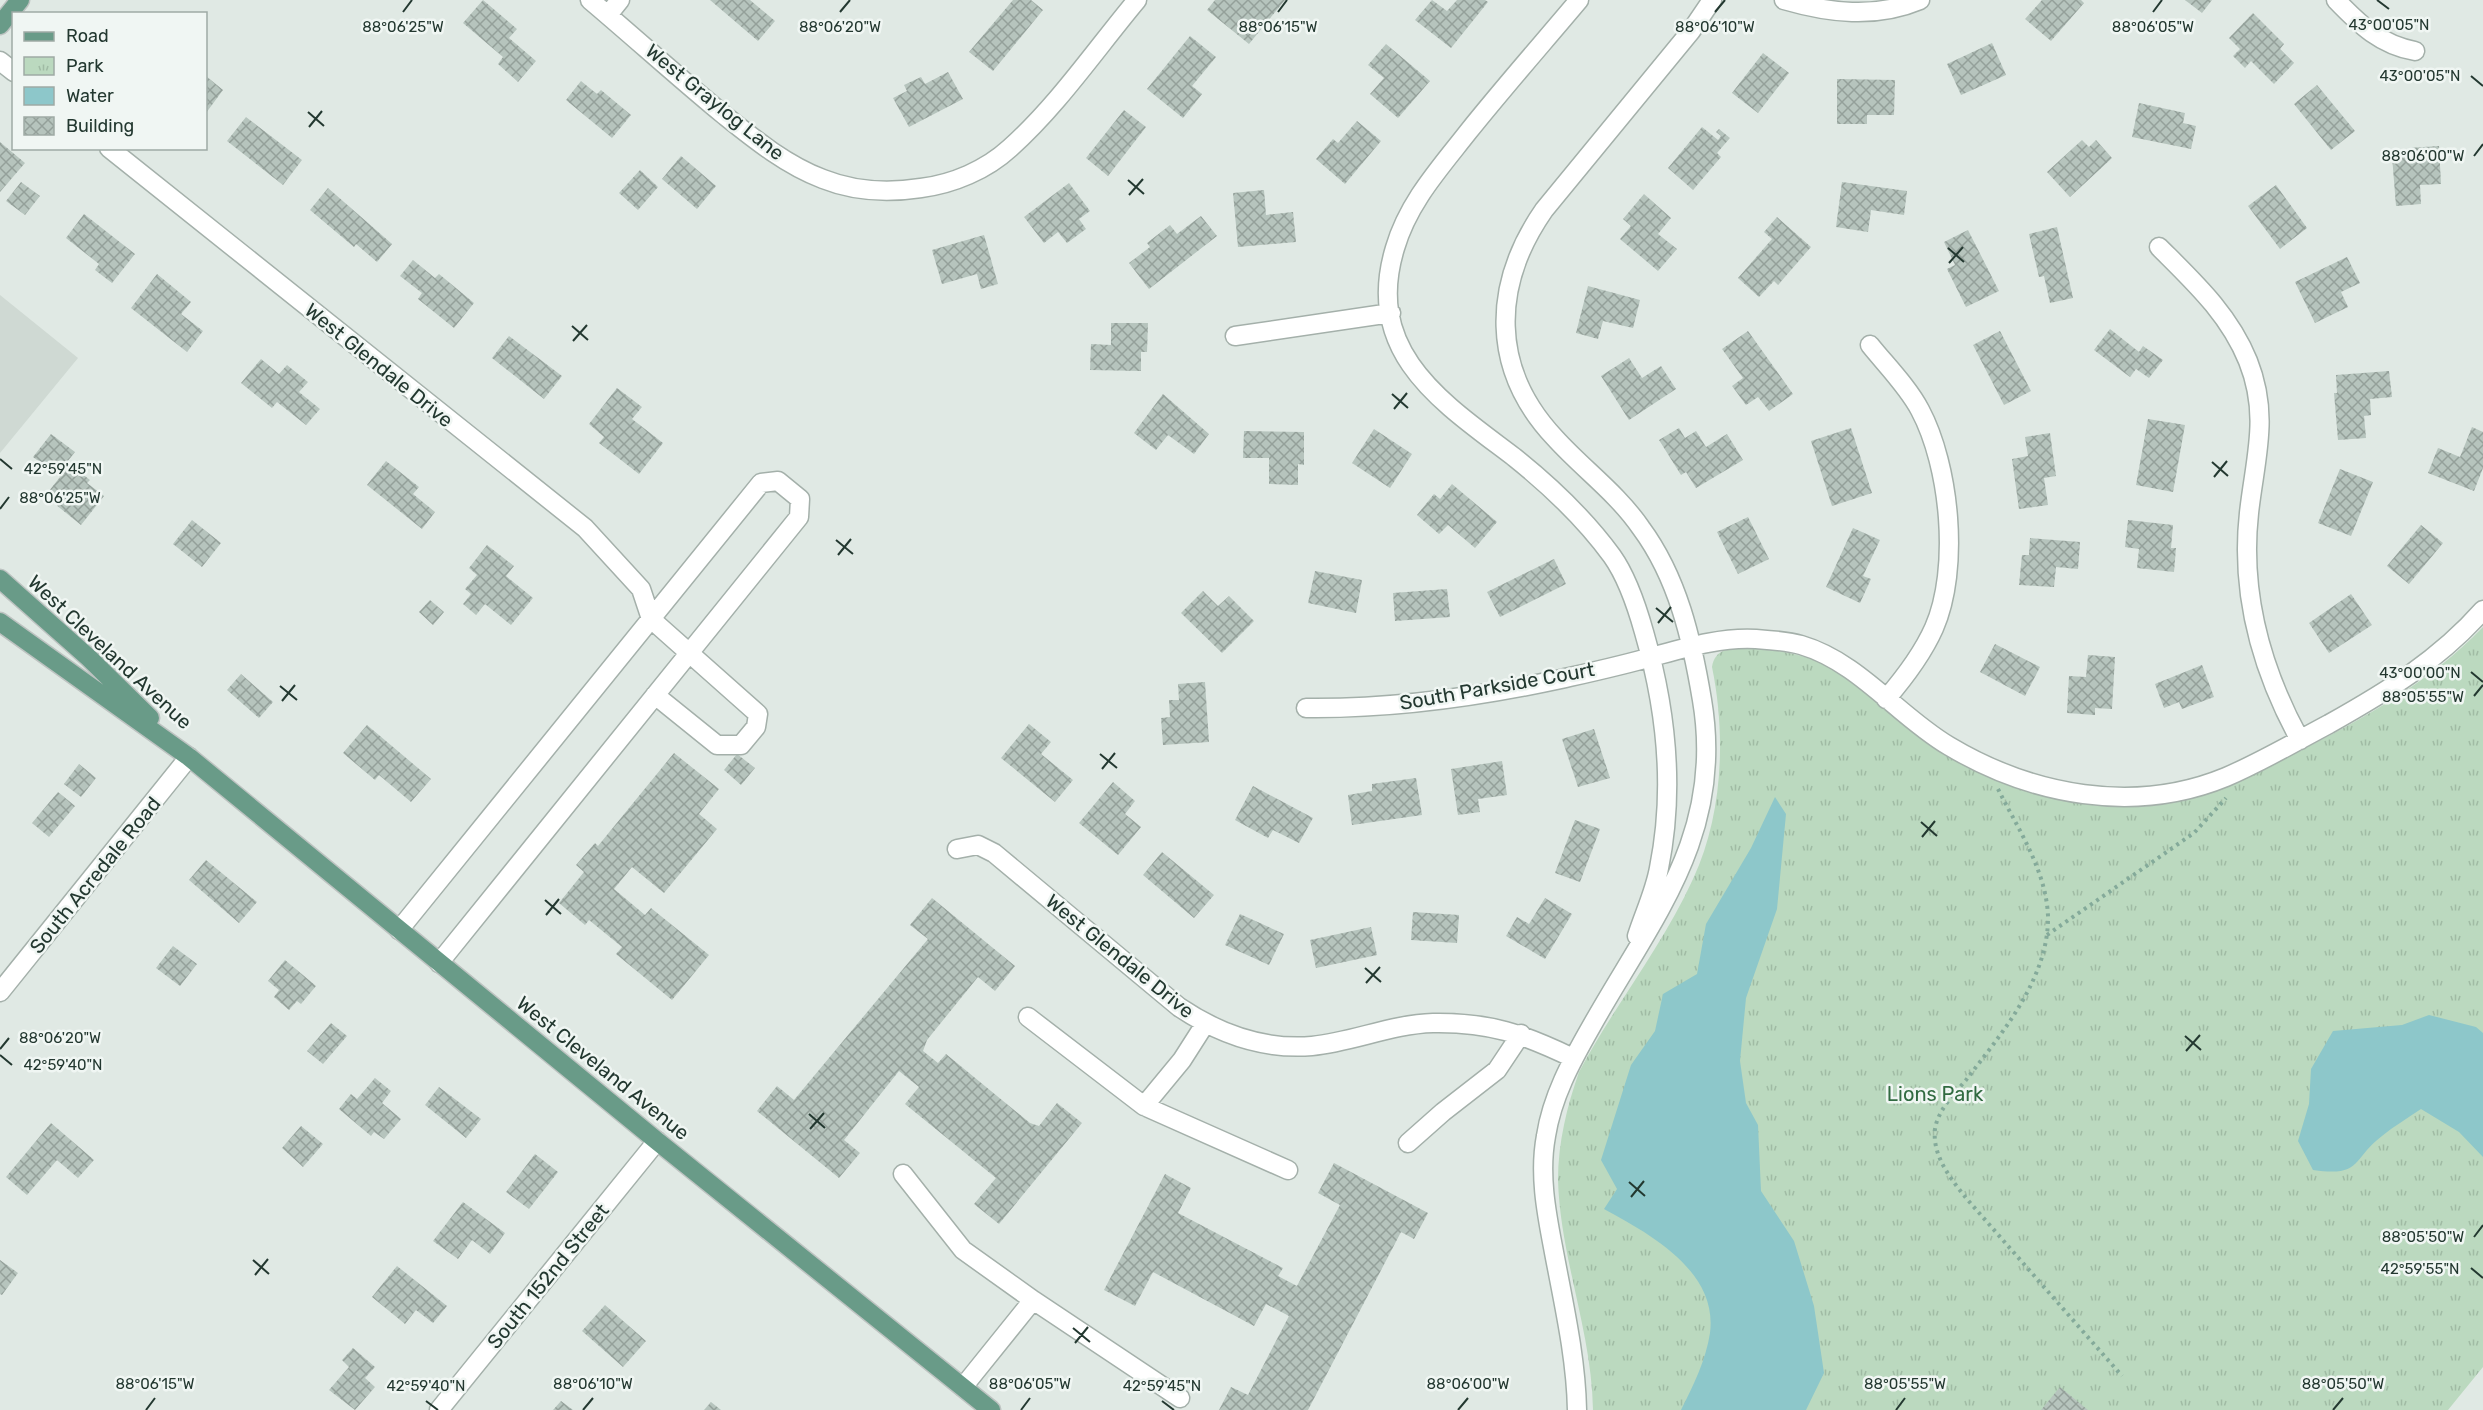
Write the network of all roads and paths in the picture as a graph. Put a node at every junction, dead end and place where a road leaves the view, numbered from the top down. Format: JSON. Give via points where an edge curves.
{"nodes":[{"id":1,"x":20,"y":0,"type":"edge"},
{"id":2,"x":590,"y":0,"type":"edge"},
{"id":3,"x":620,"y":0,"type":"edge"},
{"id":4,"x":1137,"y":0,"type":"edge"},
{"id":5,"x":1579,"y":0,"type":"edge"},
{"id":6,"x":1712,"y":0,"type":"edge"},
{"id":7,"x":1784,"y":0,"type":"edge"},
{"id":8,"x":1920,"y":0,"type":"edge"},
{"id":9,"x":2336,"y":0,"type":"edge"},
{"id":10,"x":608,"y":15,"type":"junction"},
{"id":11,"x":0,"y":25,"type":"edge"},
{"id":12,"x":2415,"y":51,"type":"dead end"},
{"id":13,"x":0,"y":61,"type":"edge"},
{"id":14,"x":12,"y":70,"type":"edge"},
{"id":15,"x":112,"y":150,"type":"edge"},
{"id":16,"x":2159,"y":247,"type":"dead end"},
{"id":17,"x":1391,"y":313,"type":"junction"},
{"id":18,"x":1235,"y":336,"type":"dead end"},
{"id":19,"x":1870,"y":345,"type":"dead end"},
{"id":20,"x":0,"y":579,"type":"edge"},
{"id":21,"x":2483,"y":610,"type":"edge"},
{"id":22,"x":651,"y":619,"type":"junction"},
{"id":23,"x":0,"y":622,"type":"edge"},
{"id":24,"x":1692,"y":645,"type":"junction"},
{"id":25,"x":689,"y":654,"type":"junction"},
{"id":26,"x":1651,"y":657,"type":"junction"},
{"id":27,"x":655,"y":695,"type":"junction"},
{"id":28,"x":1886,"y":699,"type":"junction"},
{"id":29,"x":1306,"y":708,"type":"dead end"},
{"id":30,"x":2300,"y":740,"type":"junction"},
{"id":31,"x":189,"y":758,"type":"junction"},
{"id":32,"x":1987,"y":767,"type":"junction"},
{"id":33,"x":2225,"y":777,"type":"junction"},
{"id":34,"x":957,"y":849,"type":"dead end"},
{"id":35,"x":399,"y":930,"type":"junction"},
{"id":36,"x":2047,"y":935,"type":"junction"},
{"id":37,"x":439,"y":963,"type":"junction"},
{"id":38,"x":1622,"y":974,"type":"junction"},
{"id":39,"x":0,"y":992,"type":"edge"},
{"id":40,"x":1028,"y":1017,"type":"dead end"},
{"id":41,"x":1205,"y":1024,"type":"junction"},
{"id":42,"x":1521,"y":1034,"type":"junction"},
{"id":43,"x":1573,"y":1058,"type":"junction"},
{"id":44,"x":1144,"y":1106,"type":"junction"},
{"id":45,"x":657,"y":1141,"type":"junction"},
{"id":46,"x":1408,"y":1143,"type":"dead end"},
{"id":47,"x":1288,"y":1170,"type":"dead end"},
{"id":48,"x":903,"y":1174,"type":"dead end"},
{"id":49,"x":1033,"y":1300,"type":"junction"},
{"id":50,"x":2122,"y":1376,"type":"dead end"},
{"id":51,"x":963,"y":1387,"type":"junction"},
{"id":52,"x":1180,"y":1398,"type":"dead end"},
{"id":53,"x":439,"y":1410,"type":"edge"},
{"id":54,"x":991,"y":1410,"type":"edge"},
{"id":55,"x":1577,"y":1410,"type":"edge"}],
"edges":[{"from":1,"to":11,"type":"main road"},
{"from":2,"to":10,"type":"street","name":"West Graylog Lane"},
{"from":3,"to":10,"type":"street"},
{"from":4,"to":10,"type":"street","name":"West Graylog Lane","via":[[1010,149],[990,164],[952,182],[889,191],[842,185],[783,158],[708,101]]},
{"from":5,"to":17,"type":"street","via":[[1415,201],[1394,250]]},
{"from":6,"to":24,"type":"street","via":[[1526,236],[1510,279],[1506,304],[1513,370],[1530,406],[1554,437],[1604,484],[1642,529],[1674,586]]},
{"from":7,"to":8,"type":"street","via":[[1837,13],[1867,13]]},
{"from":9,"to":12,"type":"street","via":[[2371,34],[2389,45]]},
{"from":13,"to":14,"type":"street"},
{"from":15,"to":22,"type":"street","name":"West Glendale Drive","via":[[585,528],[640,589]]},
{"from":16,"to":30,"type":"street","via":[[2217,307],[2248,361],[2254,380],[2261,441],[2248,514],[2249,594],[2255,632],[2271,683]]},
{"from":17,"to":18,"type":"street"},
{"from":17,"to":26,"type":"street","via":[[1403,353],[1436,397],[1545,483],[1613,557],[1637,607]]},
{"from":19,"to":28,"type":"street","via":[[1920,409],[1934,443],[1948,532],[1947,583],[1934,627],[1912,668]]},
{"from":20,"to":31,"type":"main road","name":"West Cleveland Avenue","via":[[89,658]]},
{"from":21,"to":30,"type":"street","name":"South Parkside Court","via":[[2441,652],[2392,689]]},
{"from":22,"to":25,"type":"street"},
{"from":22,"to":25,"type":"street","via":[[761,483],[778,480],[800,499],[799,517]]},
{"from":22,"to":35,"type":"street"},
{"from":23,"to":31,"type":"main road","name":"West Cleveland Avenue"},
{"from":24,"to":26,"type":"street","name":"South Parkside Court"},
{"from":24,"to":28,"type":"street","name":"South Parkside Court","via":[[1754,639],[1800,645],[1856,674]]},
{"from":24,"to":38,"type":"street","via":[[1706,743],[1700,819],[1680,873]]},
{"from":25,"to":27,"type":"street"},
{"from":25,"to":27,"type":"street","via":[[758,714],[756,727],[741,745],[717,745]]},
{"from":26,"to":29,"type":"street","name":"South Parkside Court","via":[[1561,679],[1452,698]]},
{"from":26,"to":38,"type":"street","via":[[1665,731],[1666,813],[1659,869]]},
{"from":27,"to":37,"type":"street"},
{"from":28,"to":32,"type":"street","name":"South Parkside Court","via":[[1933,736]]},
{"from":30,"to":33,"type":"street","name":"South Parkside Court"},
{"from":31,"to":35,"type":"main road","name":"West Cleveland Avenue"},
{"from":31,"to":39,"type":"street","name":"South Acredale Road"},
{"from":32,"to":33,"type":"street","name":"South Parkside Court","via":[[2029,783],[2089,796],[2169,794]]},
{"from":32,"to":36,"type":"path","via":[[2037,867],[2046,898]]},
{"from":33,"to":36,"type":"path","via":[[2232,792],[2194,833]]},
{"from":34,"to":41,"type":"street","name":"West Glendale Drive","via":[[978,845],[994,853],[1179,1007]]},
{"from":35,"to":37,"type":"main road","name":"West Cleveland Avenue"},
{"from":36,"to":50,"type":"path","via":[[2039,963],[2009,1025],[1941,1111],[1935,1130],[1936,1150],[1966,1198]]},
{"from":37,"to":45,"type":"main road","name":"West Cleveland Avenue"},
{"from":38,"to":43,"type":"street"},
{"from":40,"to":44,"type":"street"},
{"from":41,"to":42,"type":"street","name":"West Glendale Drive","via":[[1232,1036],[1276,1046],[1313,1046],[1431,1023],[1468,1023]]},
{"from":41,"to":44,"type":"street","via":[[1182,1060]]},
{"from":42,"to":43,"type":"street","name":"West Glendale Drive"},
{"from":42,"to":46,"type":"street","via":[[1497,1070]]},
{"from":43,"to":55,"type":"street","via":[[1552,1109],[1543,1156],[1545,1201],[1571,1347]]},
{"from":44,"to":47,"type":"street"},
{"from":45,"to":51,"type":"main road","name":"West Cleveland Avenue"},
{"from":45,"to":53,"type":"street","name":"South 152nd Street"},
{"from":48,"to":49,"type":"street","via":[[963,1250]]},
{"from":49,"to":51,"type":"street"},
{"from":49,"to":52,"type":"street"},
{"from":51,"to":54,"type":"main road","name":"West Cleveland Avenue"}]}
